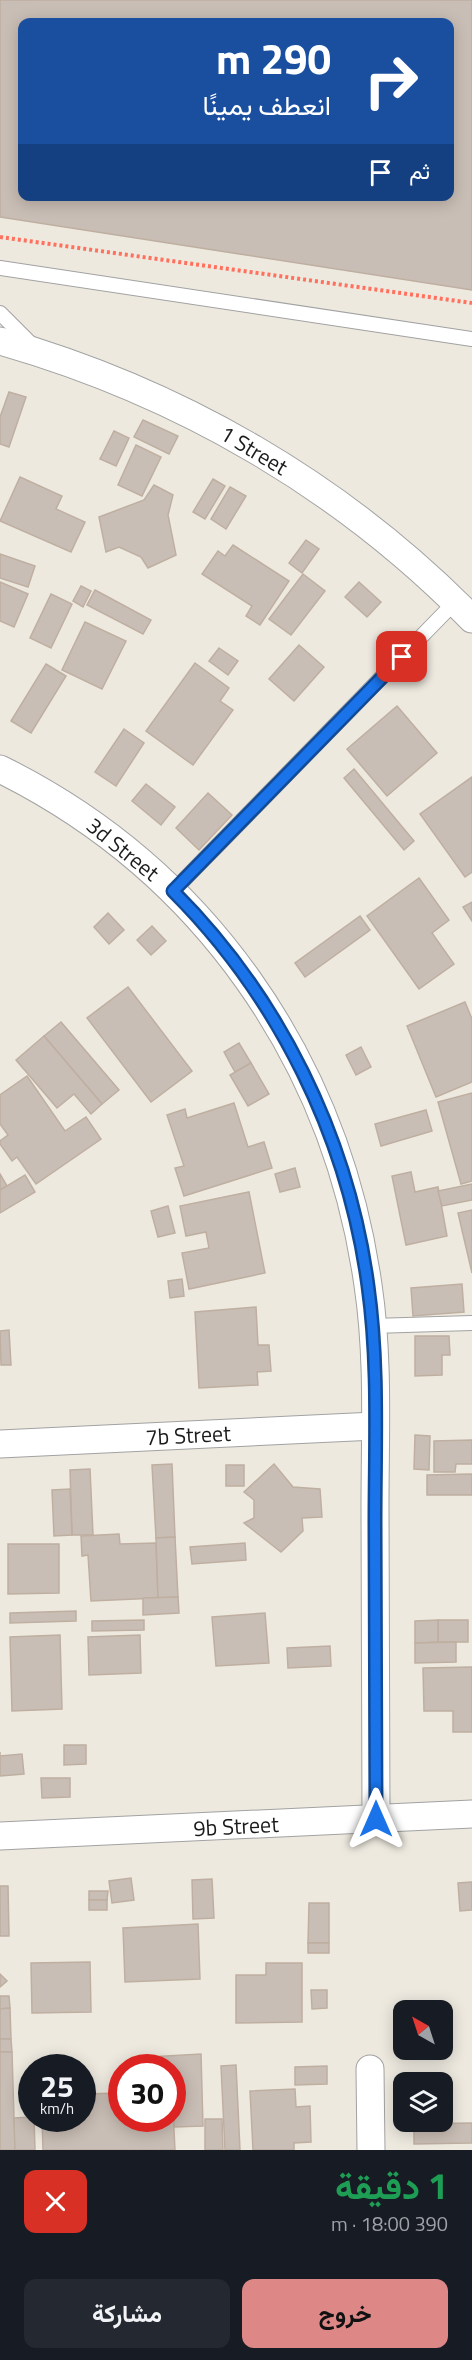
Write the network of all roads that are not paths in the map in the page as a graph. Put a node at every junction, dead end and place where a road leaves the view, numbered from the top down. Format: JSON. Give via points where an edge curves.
{"nodes":[{"id":1,"x":0,"y":267,"type":"edge"},
{"id":2,"x":0,"y":313,"type":"edge"},
{"id":3,"x":472,"y":339,"type":"edge"},
{"id":4,"x":0,"y":341,"type":"edge"},
{"id":5,"x":39,"y":352,"type":"junction"},
{"id":6,"x":464,"y":611,"type":"edge"},
{"id":7,"x":0,"y":769,"type":"edge"},
{"id":8,"x":173,"y":891,"type":"junction"},
{"id":9,"x":472,"y":1323,"type":"edge"},
{"id":10,"x":372,"y":1326,"type":"junction"},
{"id":11,"x":375,"y":1426,"type":"junction"},
{"id":12,"x":0,"y":1444,"type":"edge"},
{"id":13,"x":472,"y":1815,"type":"edge"},
{"id":14,"x":376,"y":1819,"type":"junction"},
{"id":15,"x":0,"y":1836,"type":"edge"},
{"id":16,"x":370,"y":2069,"type":"dead end"},
{"id":17,"x":371,"y":2150,"type":"edge"}],
"edges":[{"from":1,"to":3,"type":"lane"},
{"from":2,"to":5,"type":"lane"},
{"from":4,"to":5,"type":"street","name":"1 Street"},
{"from":5,"to":6,"type":"street","name":"1 Street","via":[[167,402],[273,460],[364,523]]},
{"from":6,"to":8,"type":"lane"},
{"from":7,"to":8,"type":"street","name":"3d Street","via":[[96,825]]},
{"from":8,"to":10,"type":"street","name":"3d Street","via":[[214,934],[262,1000],[319,1106],[349,1195]]},
{"from":9,"to":10,"type":"lane"},
{"from":10,"to":11,"type":"street","name":"3d Street"},
{"from":11,"to":12,"type":"street","name":"7b Street"},
{"from":11,"to":14,"type":"street","name":"3d Street"},
{"from":13,"to":14,"type":"street","name":"9b Street"},
{"from":14,"to":15,"type":"street","name":"9b Street"},
{"from":16,"to":17,"type":"street"}]}
